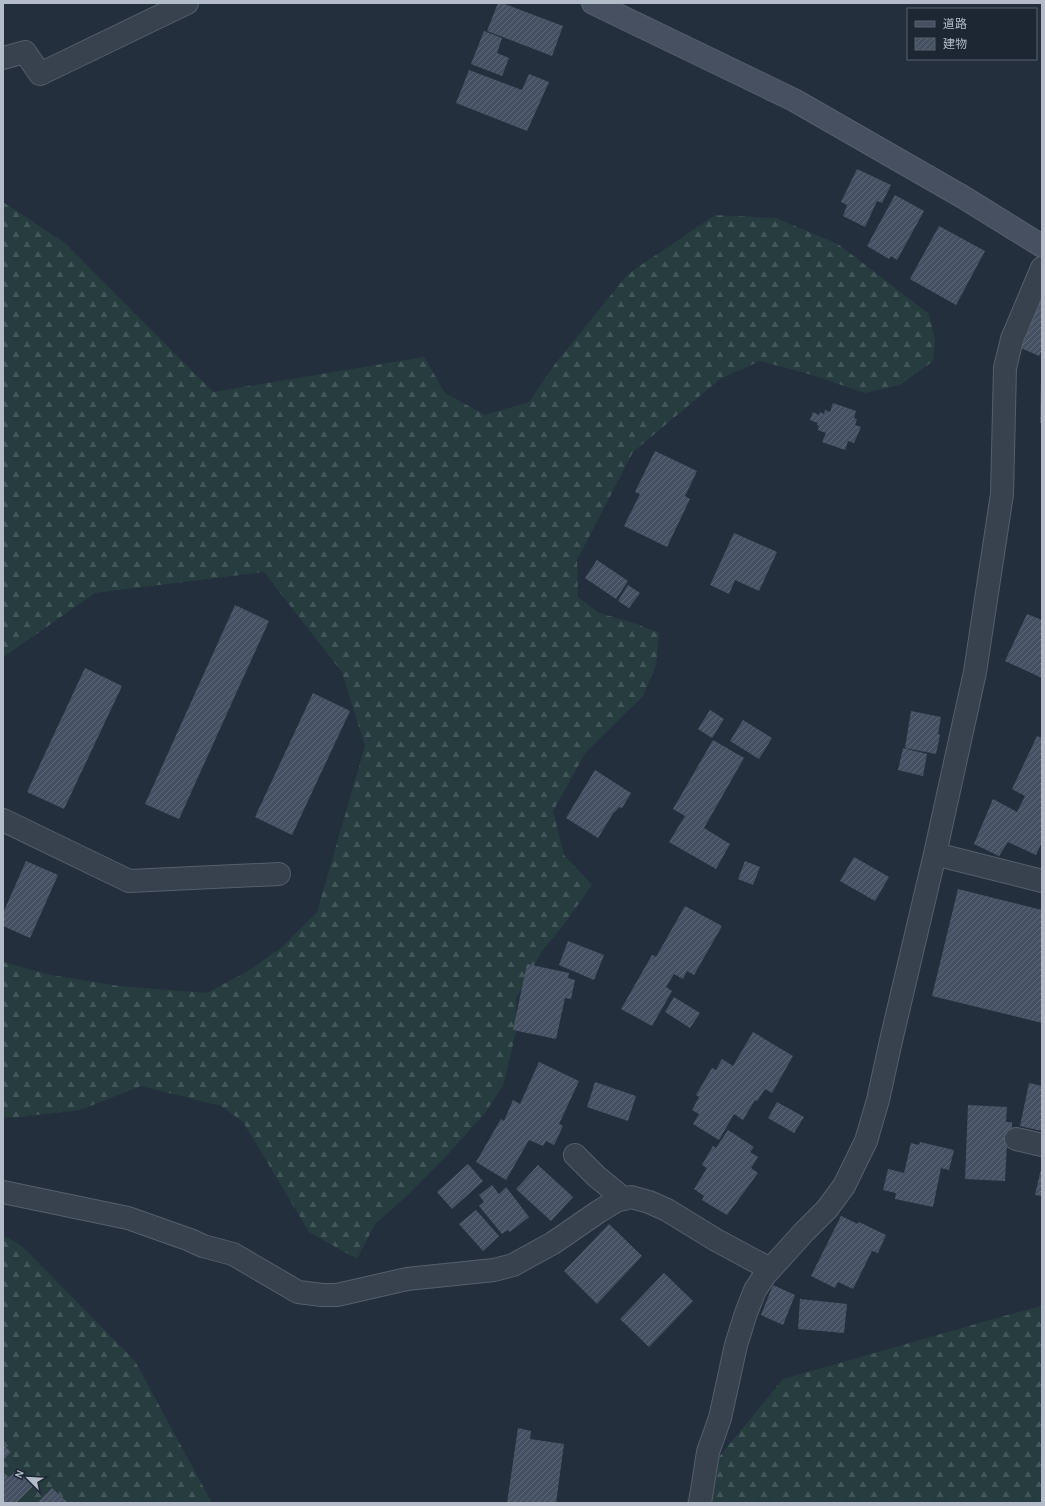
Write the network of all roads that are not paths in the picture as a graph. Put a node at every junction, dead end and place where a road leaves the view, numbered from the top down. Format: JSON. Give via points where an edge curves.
{"nodes":[{"id":1,"x":187,"y":3,"type":"edge"},
{"id":2,"x":593,"y":3,"type":"edge"},
{"id":3,"x":3,"y":58,"type":"edge"},
{"id":4,"x":1042,"y":246,"type":"edge"},
{"id":5,"x":1042,"y":268,"type":"edge"},
{"id":6,"x":3,"y":820,"type":"edge"},
{"id":7,"x":935,"y":854,"type":"junction"},
{"id":8,"x":278,"y":874,"type":"dead end"},
{"id":9,"x":1042,"y":881,"type":"edge"},
{"id":10,"x":1016,"y":1139,"type":"dead end"},
{"id":11,"x":1042,"y":1145,"type":"edge"},
{"id":12,"x":575,"y":1155,"type":"dead end"},
{"id":13,"x":3,"y":1192,"type":"edge"},
{"id":14,"x":624,"y":1199,"type":"junction"},
{"id":15,"x":770,"y":1269,"type":"junction"},
{"id":16,"x":700,"y":1503,"type":"edge"}],
"edges":[{"from":1,"to":3,"type":"street","via":[[40,74],[25,52]]},
{"from":2,"to":4,"type":"street","via":[[794,100],[963,197]]},
{"from":5,"to":7,"type":"street","via":[[1012,340],[1005,368],[1000,502],[975,672]]},
{"from":6,"to":8,"type":"street","via":[[129,881]]},
{"from":7,"to":9,"type":"street"},
{"from":7,"to":15,"type":"street","via":[[878,1100],[866,1141],[840,1192]]},
{"from":10,"to":11,"type":"street"},
{"from":12,"to":14,"type":"street"},
{"from":13,"to":14,"type":"street","via":[[128,1218],[203,1246],[233,1254],[298,1292],[322,1295],[338,1295],[407,1279],[494,1270],[513,1265],[553,1243],[616,1201]]},
{"from":14,"to":15,"type":"street","via":[[631,1197],[666,1210]]},
{"from":15,"to":16,"type":"street","via":[[755,1290],[736,1345],[720,1418],[708,1452]]}]}
